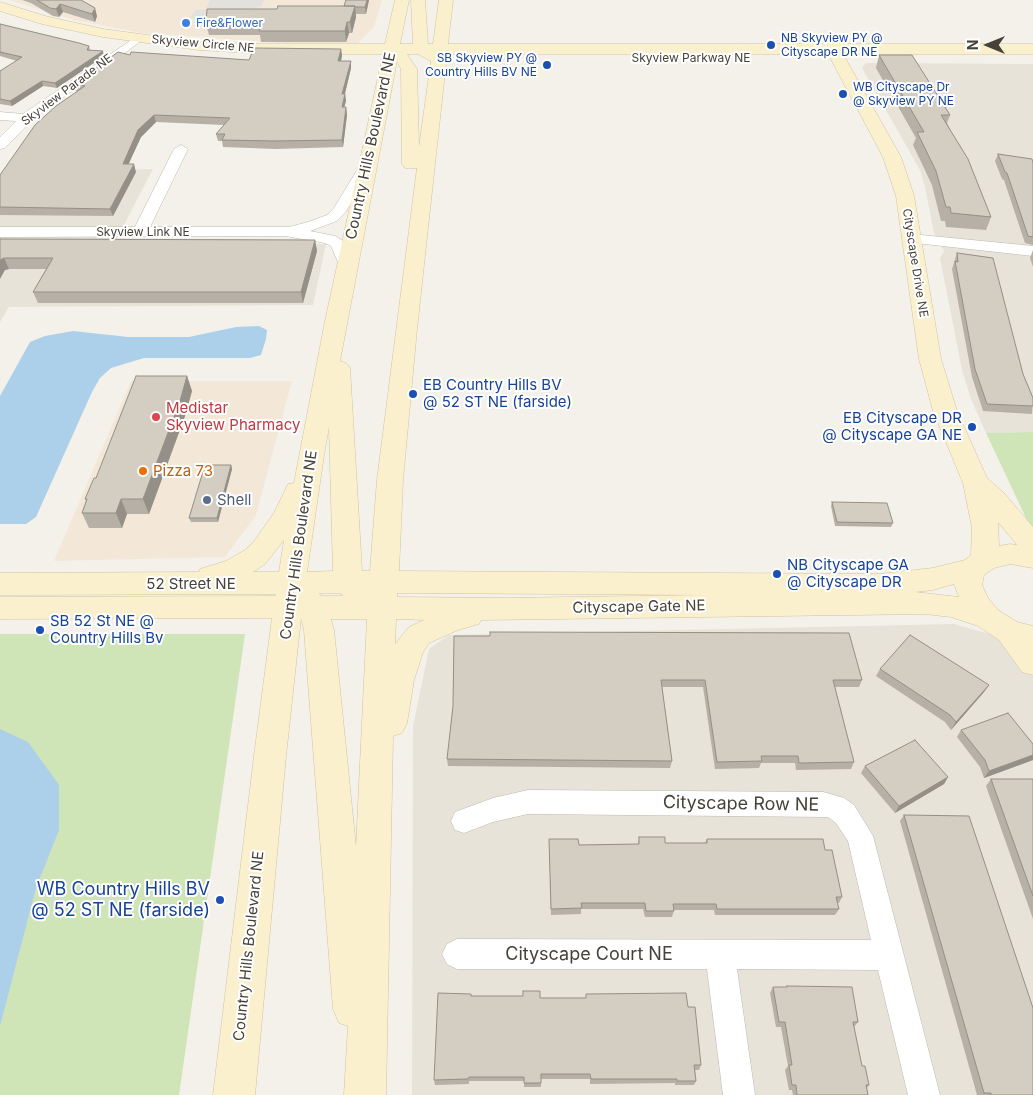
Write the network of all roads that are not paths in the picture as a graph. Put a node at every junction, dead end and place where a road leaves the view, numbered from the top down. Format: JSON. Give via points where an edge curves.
{"nodes":[{"id":1,"x":418,"y":0,"type":"edge"},
{"id":2,"x":446,"y":0,"type":"edge"},
{"id":3,"x":401,"y":3,"type":"edge"},
{"id":4,"x":0,"y":6,"type":"edge"},
{"id":5,"x":0,"y":16,"type":"edge"},
{"id":6,"x":132,"y":42,"type":"junction"},
{"id":7,"x":1033,"y":49,"type":"edge"},
{"id":8,"x":348,"y":50,"type":"junction"},
{"id":9,"x":837,"y":53,"type":"junction"},
{"id":10,"x":395,"y":55,"type":"junction"},
{"id":11,"x":1033,"y":57,"type":"edge"},
{"id":12,"x":443,"y":58,"type":"junction"},
{"id":13,"x":482,"y":59,"type":"junction"},
{"id":14,"x":0,"y":116,"type":"edge"},
{"id":15,"x":26,"y":118,"type":"junction"},
{"id":16,"x":0,"y":145,"type":"edge"},
{"id":17,"x":181,"y":149,"type":"dead end"},
{"id":18,"x":367,"y":166,"type":"junction"},
{"id":19,"x":285,"y":231,"type":"junction"},
{"id":20,"x":0,"y":232,"type":"edge"},
{"id":21,"x":140,"y":232,"type":"junction"},
{"id":22,"x":911,"y":240,"type":"junction"},
{"id":23,"x":1033,"y":251,"type":"edge"},
{"id":24,"x":347,"y":266,"type":"junction"},
{"id":25,"x":413,"y":266,"type":"junction"},
{"id":26,"x":336,"y":321,"type":"junction"},
{"id":27,"x":311,"y":455,"type":"junction"},
{"id":28,"x":976,"y":483,"type":"junction"},
{"id":29,"x":1033,"y":545,"type":"edge"},
{"id":30,"x":1033,"y":558,"type":"edge"},
{"id":31,"x":979,"y":564,"type":"junction"},
{"id":32,"x":348,"y":582,"type":"junction"},
{"id":33,"x":0,"y":584,"type":"edge"},
{"id":34,"x":187,"y":584,"type":"junction"},
{"id":35,"x":382,"y":595,"type":"junction"},
{"id":36,"x":298,"y":599,"type":"junction"},
{"id":37,"x":0,"y":608,"type":"edge"},
{"id":38,"x":504,"y":609,"type":"junction"},
{"id":39,"x":1010,"y":630,"type":"edge"},
{"id":40,"x":1033,"y":663,"type":"edge"},
{"id":41,"x":374,"y":813,"type":"junction"},
{"id":42,"x":464,"y":821,"type":"dead end"},
{"id":43,"x":457,"y":954,"type":"dead end"},
{"id":44,"x":720,"y":955,"type":"junction"},
{"id":45,"x":890,"y":955,"type":"junction"},
{"id":46,"x":234,"y":1095,"type":"edge"},
{"id":47,"x":361,"y":1095,"type":"edge"},
{"id":48,"x":365,"y":1095,"type":"edge"},
{"id":49,"x":739,"y":1095,"type":"edge"},
{"id":50,"x":924,"y":1095,"type":"edge"}],
"edges":[{"from":1,"to":12,"type":"street"},
{"from":2,"to":12,"type":"street"},
{"from":3,"to":8,"type":"street","via":[[379,40]]},
{"from":3,"to":10,"type":"street","name":"Country Hills Boulevard NE"},
{"from":4,"to":6,"type":"street","name":"Skyview Circle NE"},
{"from":5,"to":6,"type":"street","name":"Skyview Circle NE","via":[[50,31]]},
{"from":6,"to":8,"type":"street","name":"Skyview Circle NE"},
{"from":6,"to":10,"type":"street","name":"Skyview Circle NE","via":[[235,56]]},
{"from":6,"to":15,"type":"street","name":"Skyview Parade NE"},
{"from":7,"to":9,"type":"street","name":"Skyview Parkway NE"},
{"from":8,"to":10,"type":"street","name":"Skyview Circle NE"},
{"from":9,"to":11,"type":"street","name":"Skyview Parkway NE"},
{"from":9,"to":12,"type":"street","name":"Skyview Parkway NE"},
{"from":9,"to":13,"type":"street","name":"Skyview Parkway NE"},
{"from":9,"to":22,"type":"street","name":"Cityscape Drive NE","via":[[892,157],[904,196]]},
{"from":10,"to":12,"type":"street","name":"Skyview Circle NE"},
{"from":10,"to":18,"type":"street","name":"Country Hills Boulevard NE"},
{"from":10,"to":25,"type":"street","via":[[409,68]]},
{"from":12,"to":13,"type":"street"},
{"from":12,"to":13,"type":"street","name":"Skyview Parkway NE"},
{"from":12,"to":25,"type":"street","via":[[432,109]]},
{"from":14,"to":15,"type":"street"},
{"from":15,"to":16,"type":"street","name":"Skyview Parade NE"},
{"from":17,"to":21,"type":"street"},
{"from":18,"to":19,"type":"street","name":"Skyview Link NE","via":[[332,218]]},
{"from":18,"to":24,"type":"street","name":"Country Hills Boulevard NE"},
{"from":19,"to":21,"type":"street","name":"Skyview Link NE"},
{"from":19,"to":24,"type":"street","name":"Skyview Link NE","via":[[338,244]]},
{"from":20,"to":21,"type":"street","name":"Skyview Link NE"},
{"from":22,"to":23,"type":"street"},
{"from":22,"to":28,"type":"street","name":"Cityscape Drive NE","via":[[930,359],[945,411]]},
{"from":24,"to":26,"type":"street","name":"Country Hills Boulevard NE"},
{"from":25,"to":35,"type":"street","via":[[391,470]]},
{"from":26,"to":27,"type":"street","name":"Country Hills Boulevard NE"},
{"from":26,"to":32,"type":"street"},
{"from":27,"to":34,"type":"street","via":[[286,518],[266,547],[236,569]]},
{"from":27,"to":36,"type":"street","name":"Country Hills Boulevard NE"},
{"from":28,"to":29,"type":"street","name":"Cityscape Drive NE"},
{"from":28,"to":31,"type":"street","name":"Cityscape Drive NE","via":[[986,528]]},
{"from":30,"to":31,"type":"street","name":"Cityscape Gate NE","via":[[1010,554]]},
{"from":31,"to":35,"type":"street","name":"Cityscape Gate NE","via":[[933,579],[879,585]]},
{"from":31,"to":39,"type":"street","name":"Cityscape Drive NE","via":[[970,575],[968,585],[976,604]]},
{"from":32,"to":35,"type":"street","via":[[364,599]]},
{"from":32,"to":36,"type":"street","name":"52 Street NE"},
{"from":33,"to":34,"type":"street","name":"52 Street NE"},
{"from":34,"to":36,"type":"street","name":"52 Street NE"},
{"from":35,"to":36,"type":"street","name":"Cityscape Gate NE"},
{"from":35,"to":38,"type":"street","name":"Cityscape Gate NE"},
{"from":35,"to":41,"type":"street"},
{"from":36,"to":37,"type":"street","name":"52 Street NE"},
{"from":36,"to":46,"type":"street","name":"Country Hills Boulevard NE","via":[[270,756]]},
{"from":36,"to":47,"type":"street","via":[[319,630]]},
{"from":38,"to":39,"type":"street","name":"Cityscape Gate NE","via":[[925,603],[952,606]]},
{"from":38,"to":41,"type":"street","via":[[454,619],[419,635],[409,647],[399,680]]},
{"from":39,"to":40,"type":"street"},
{"from":41,"to":48,"type":"street"},
{"from":42,"to":45,"type":"street","name":"Cityscape Row NE","via":[[528,802],[823,804],[835,807],[845,814],[860,836]]},
{"from":43,"to":44,"type":"street","name":"Cityscape Court NE"},
{"from":44,"to":45,"type":"street","name":"Cityscape Court NE"},
{"from":44,"to":49,"type":"street"},
{"from":45,"to":50,"type":"street","name":"Cityscape Row NE"}]}
